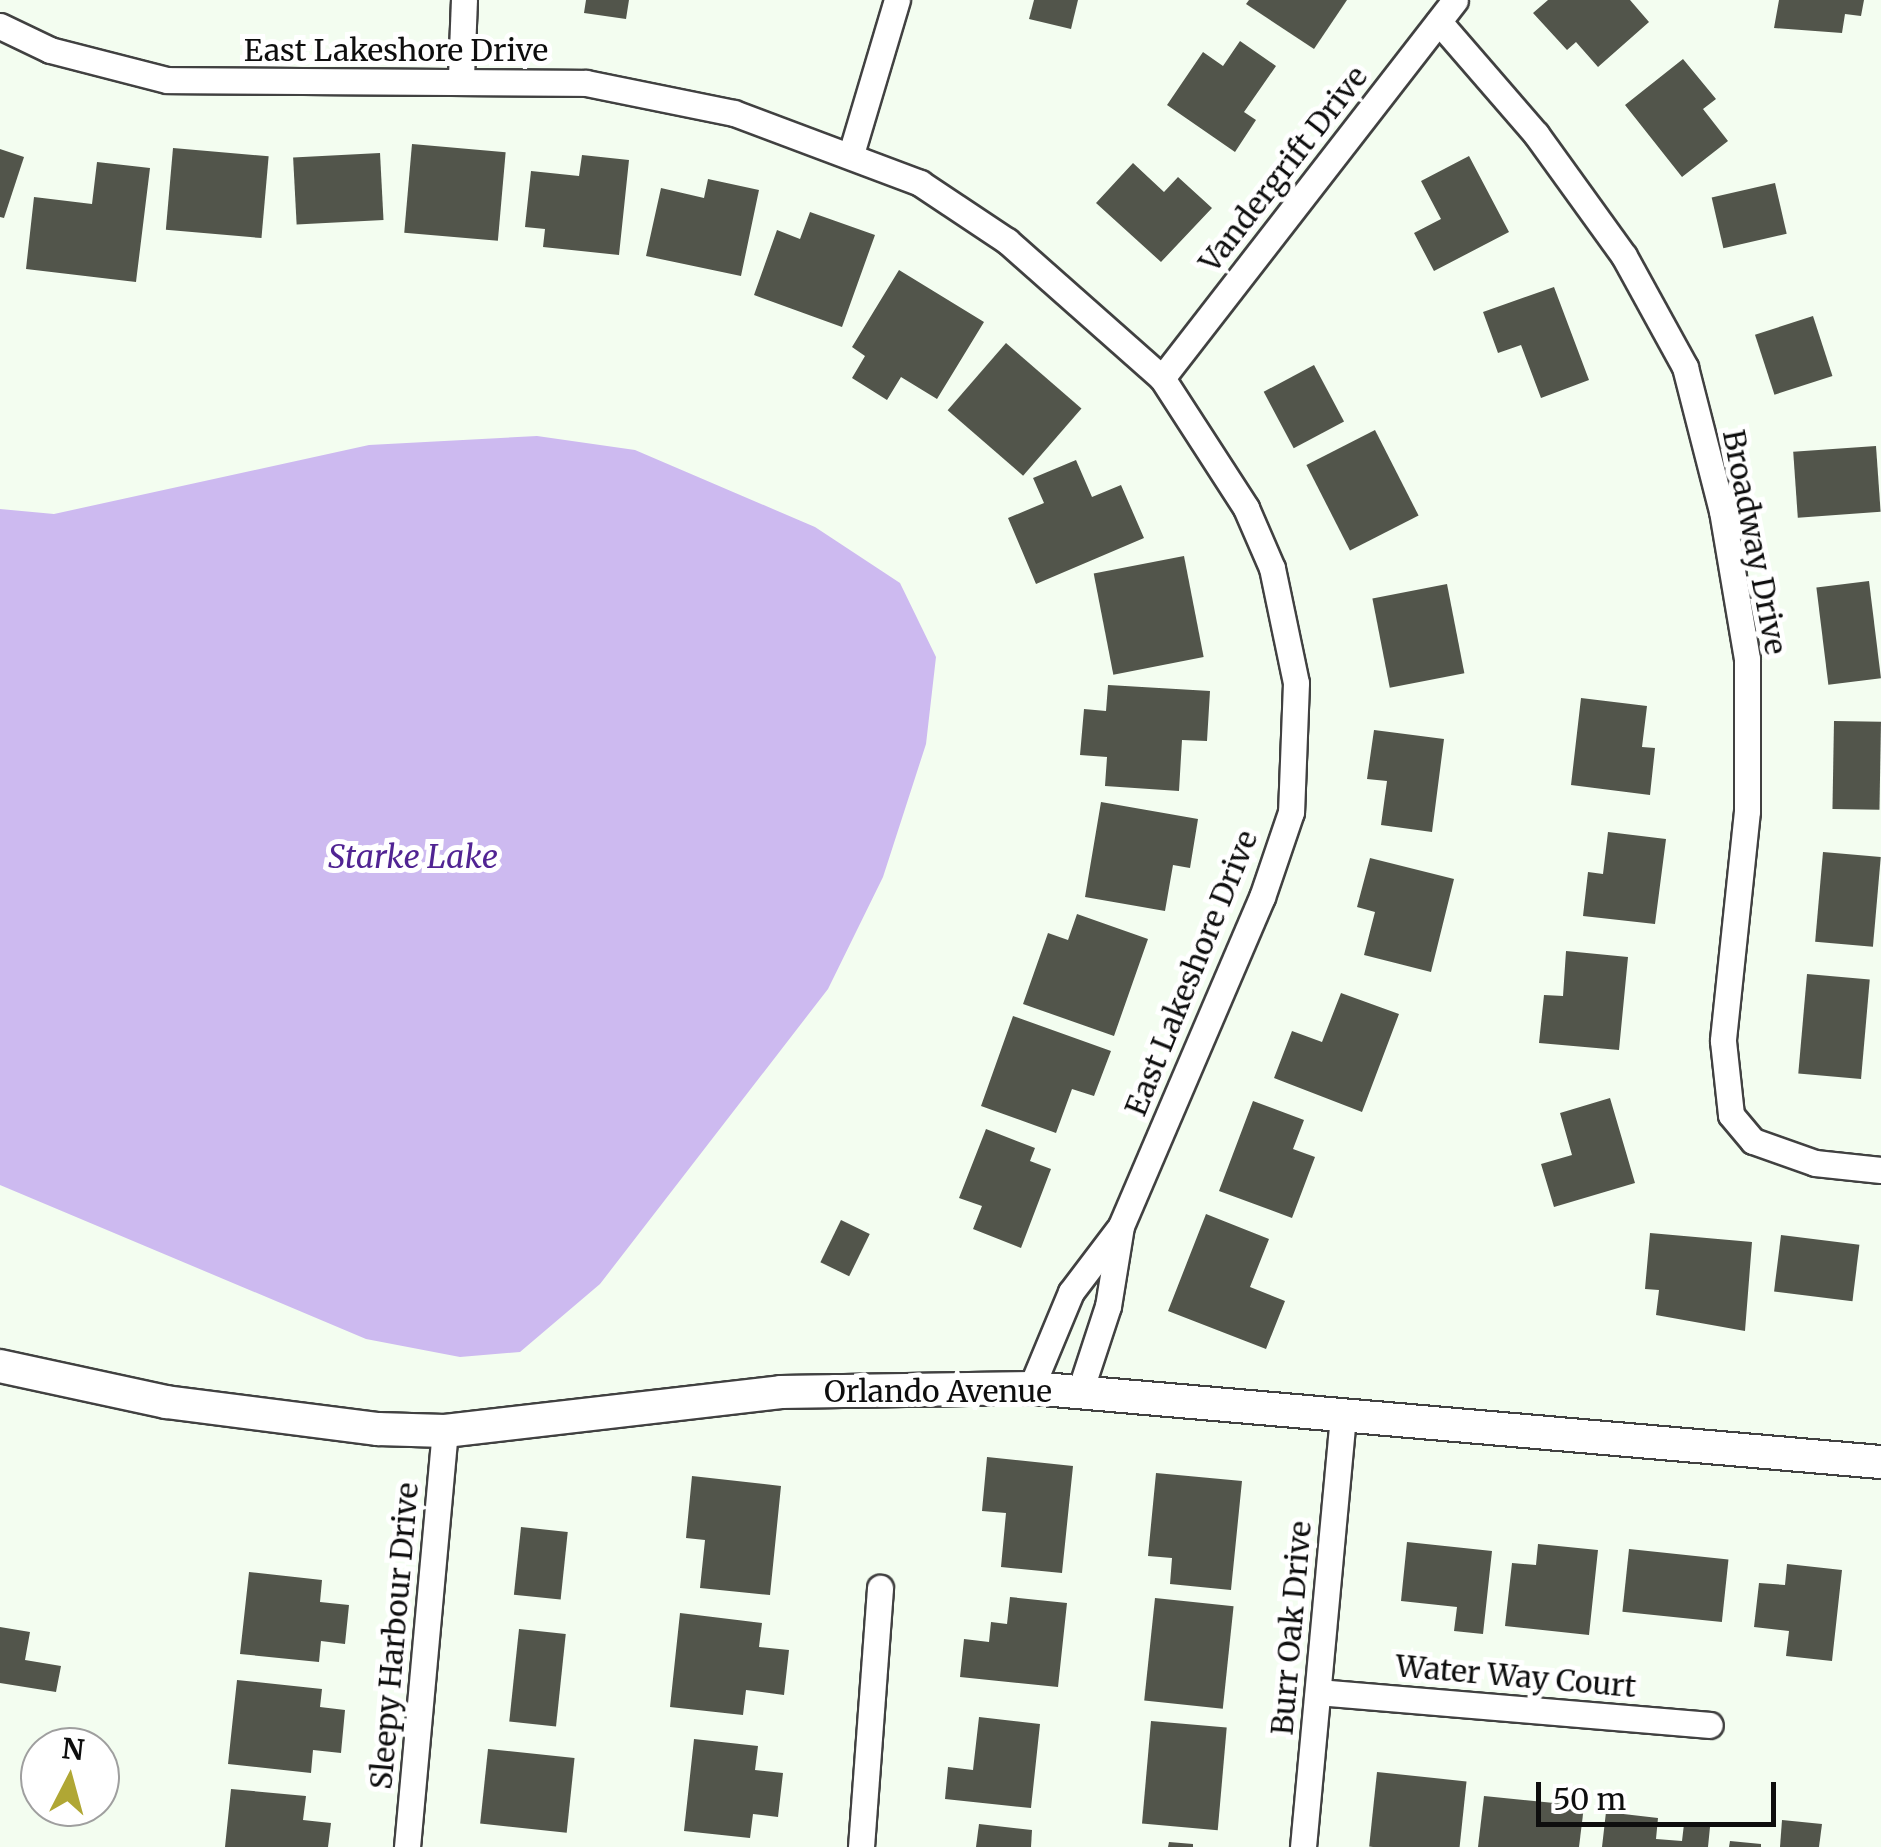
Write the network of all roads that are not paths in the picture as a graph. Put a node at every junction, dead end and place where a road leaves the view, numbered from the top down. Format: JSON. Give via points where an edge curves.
{"nodes":[{"id":1,"x":464,"y":0,"type":"edge"},
{"id":2,"x":897,"y":0,"type":"edge"},
{"id":3,"x":1454,"y":0,"type":"edge"},
{"id":4,"x":1439,"y":22,"type":"junction"},
{"id":5,"x":0,"y":26,"type":"edge"},
{"id":6,"x":461,"y":77,"type":"junction"},
{"id":7,"x":851,"y":154,"type":"junction"},
{"id":8,"x":1162,"y":378,"type":"junction"},
{"id":9,"x":1881,"y":1170,"type":"edge"},
{"id":10,"x":1121,"y":1226,"type":"junction"},
{"id":11,"x":0,"y":1366,"type":"edge"},
{"id":12,"x":1031,"y":1388,"type":"junction"},
{"id":13,"x":1080,"y":1392,"type":"junction"},
{"id":14,"x":1343,"y":1416,"type":"junction"},
{"id":15,"x":445,"y":1431,"type":"junction"},
{"id":16,"x":1881,"y":1462,"type":"edge"},
{"id":17,"x":880,"y":1588,"type":"dead end"},
{"id":18,"x":1318,"y":1692,"type":"junction"},
{"id":19,"x":1710,"y":1724,"type":"dead end"},
{"id":20,"x":407,"y":1847,"type":"edge"},
{"id":21,"x":861,"y":1847,"type":"edge"},
{"id":22,"x":1303,"y":1847,"type":"edge"}],
"edges":[{"from":1,"to":6,"type":"street"},
{"from":2,"to":7,"type":"street"},
{"from":3,"to":4,"type":"street","name":"Vandergrift Drive"},
{"from":4,"to":8,"type":"street","name":"Vandergrift Drive"},
{"from":4,"to":9,"type":"street","name":"Broadway Drive","via":[[1536,134],[1624,256],[1685,367],[1722,511],[1747,659],[1747,811],[1723,1042],[1731,1115],[1753,1141],[1815,1164]]},
{"from":5,"to":6,"type":"street","name":"East Lakeshore Drive","via":[[50,50],[168,80],[272,84]]},
{"from":6,"to":7,"type":"street","name":"East Lakeshore Drive","via":[[652,93]]},
{"from":7,"to":8,"type":"street","name":"East Lakeshore Drive","via":[[920,183],[1006,240]]},
{"from":8,"to":10,"type":"street","name":"East Lakeshore Drive","via":[[1246,508],[1272,568],[1296,683],[1291,812],[1262,896]]},
{"from":10,"to":12,"type":"street","name":"East Lakeshore Drive","via":[[1070,1292]]},
{"from":10,"to":13,"type":"street","name":"East Lakeshore Drive","via":[[1108,1306]]},
{"from":11,"to":15,"type":"street","name":"Orlando Avenue","via":[[299,1424]]},
{"from":12,"to":13,"type":"street","name":"Orlando Avenue"},
{"from":12,"to":15,"type":"street","name":"Orlando Avenue","via":[[781,1392]]},
{"from":13,"to":14,"type":"street","name":"Orlando Avenue"},
{"from":14,"to":16,"type":"street","name":"Orlando Avenue"},
{"from":14,"to":18,"type":"street","name":"Burr Oak Drive"},
{"from":15,"to":20,"type":"street","name":"Sleepy Harbour Drive"},
{"from":17,"to":21,"type":"street"},
{"from":18,"to":19,"type":"street","name":"Water Way Court"},
{"from":18,"to":22,"type":"street","name":"Burr Oak Drive"}]}
